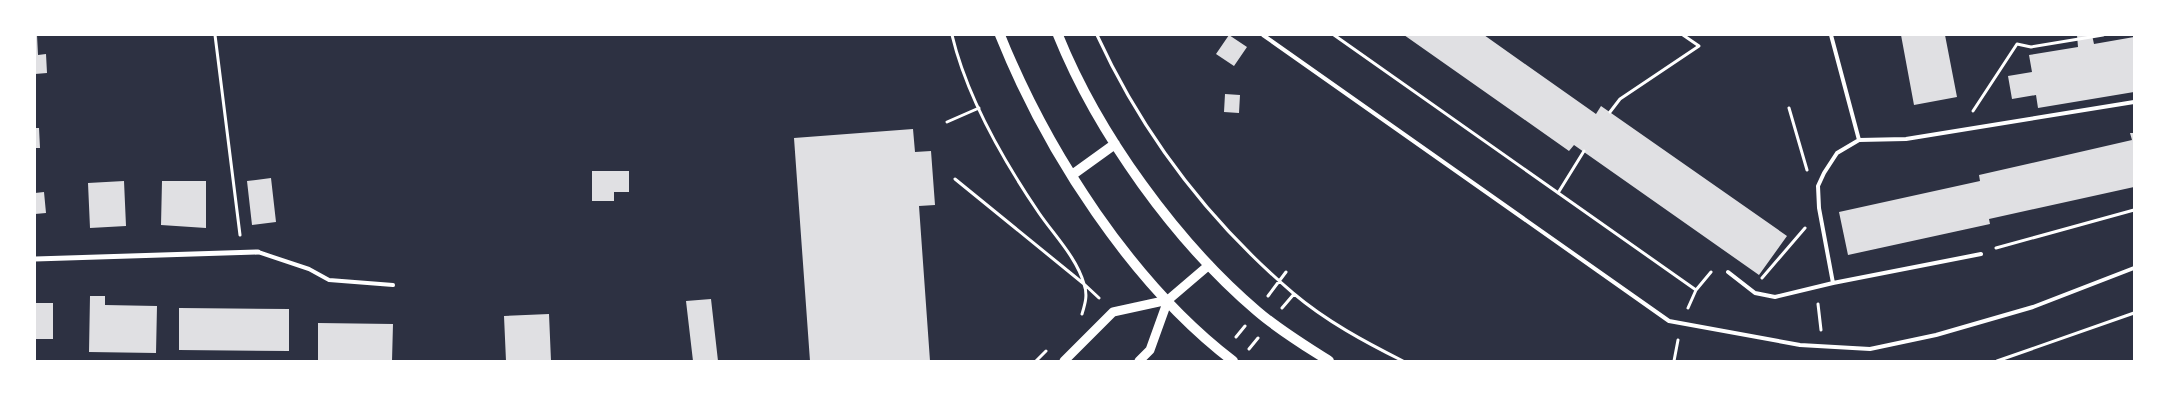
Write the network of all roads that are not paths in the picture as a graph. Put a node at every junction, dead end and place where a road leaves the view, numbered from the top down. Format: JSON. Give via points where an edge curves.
{"nodes":[{"id":1,"x":1000,"y":35,"type":"edge"},
{"id":2,"x":1058,"y":35,"type":"edge"},
{"id":3,"x":1263,"y":35,"type":"edge"},
{"id":4,"x":1831,"y":35,"type":"edge"},
{"id":5,"x":2134,"y":102,"type":"edge"},
{"id":6,"x":1859,"y":140,"type":"junction"},
{"id":7,"x":1115,"y":144,"type":"junction"},
{"id":8,"x":1072,"y":175,"type":"junction"},
{"id":9,"x":258,"y":252,"type":"joint"},
{"id":10,"x":1981,"y":254,"type":"dead end"},
{"id":11,"x":35,"y":259,"type":"edge"},
{"id":12,"x":1208,"y":264,"type":"junction"},
{"id":13,"x":2134,"y":268,"type":"edge"},
{"id":14,"x":1728,"y":272,"type":"road end"},
{"id":15,"x":1833,"y":283,"type":"junction"},
{"id":16,"x":393,"y":285,"type":"dead end"},
{"id":17,"x":1168,"y":300,"type":"junction"},
{"id":18,"x":1064,"y":361,"type":"edge"},
{"id":19,"x":1139,"y":361,"type":"edge"},
{"id":20,"x":1233,"y":361,"type":"edge"},
{"id":21,"x":1329,"y":361,"type":"edge"}],
"edges":[{"from":1,"to":8,"type":"main road","via":[[1032,106]]},
{"from":2,"to":7,"type":"main road"},
{"from":3,"to":13,"type":"lane","via":[[1669,321],[1800,346],[1870,349],[1936,335],[2033,307]]},
{"from":4,"to":6,"type":"lane"},
{"from":5,"to":6,"type":"lane","via":[[1906,139]]},
{"from":6,"to":15,"type":"lane","via":[[1846,146],[1831,160],[1818,190]]},
{"from":7,"to":8,"type":"main road"},
{"from":7,"to":12,"type":"main road","via":[[1181,234]]},
{"from":8,"to":17,"type":"main road","via":[[1127,253]]},
{"from":9,"to":11,"type":"street"},
{"from":9,"to":16,"type":"lane","via":[[309,269],[329,280]]},
{"from":10,"to":15,"type":"lane"},
{"from":12,"to":17,"type":"street"},
{"from":12,"to":21,"type":"main road","via":[[1257,310]]},
{"from":14,"to":15,"type":"lane","via":[[1764,296],[1775,297]]},
{"from":17,"to":18,"type":"street","via":[[1113,312]]},
{"from":17,"to":19,"type":"street","via":[[1150,350]]},
{"from":17,"to":20,"type":"main road"}]}
